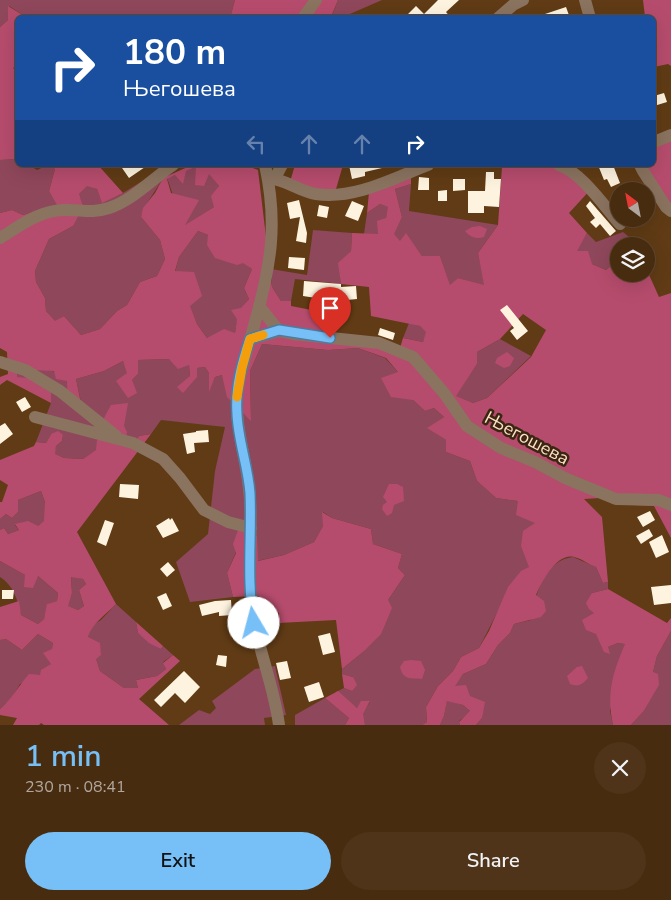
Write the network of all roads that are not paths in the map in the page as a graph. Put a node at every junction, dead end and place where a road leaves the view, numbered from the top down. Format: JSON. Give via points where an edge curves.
{"nodes":[{"id":1,"x":316,"y":0,"type":"edge"},
{"id":2,"x":522,"y":0,"type":"edge"},
{"id":3,"x":584,"y":0,"type":"edge"},
{"id":4,"x":304,"y":15,"type":"edge"},
{"id":5,"x":501,"y":15,"type":"edge"},
{"id":6,"x":589,"y":15,"type":"edge"},
{"id":7,"x":671,"y":135,"type":"edge"},
{"id":8,"x":656,"y":141,"type":"edge"},
{"id":9,"x":170,"y":167,"type":"edge"},
{"id":10,"x":423,"y":167,"type":"edge"},
{"id":11,"x":564,"y":167,"type":"edge"},
{"id":12,"x":641,"y":167,"type":"edge"},
{"id":13,"x":270,"y":174,"type":"edge"},
{"id":14,"x":671,"y":211,"type":"edge"},
{"id":15,"x":610,"y":213,"type":"edge"},
{"id":16,"x":0,"y":238,"type":"edge"},
{"id":17,"x":259,"y":306,"type":"junction"},
{"id":18,"x":279,"y":330,"type":"junction"},
{"id":19,"x":250,"y":339,"type":"junction"},
{"id":20,"x":0,"y":362,"type":"edge"},
{"id":21,"x":35,"y":417,"type":"dead end"},
{"id":22,"x":119,"y":439,"type":"junction"},
{"id":23,"x":671,"y":505,"type":"edge"},
{"id":24,"x":250,"y":528,"type":"junction"},
{"id":25,"x":279,"y":725,"type":"edge"}],
"edges":[{"from":1,"to":4,"type":"street"},
{"from":2,"to":5,"type":"street"},
{"from":3,"to":6,"type":"street"},
{"from":7,"to":8,"type":"street"},
{"from":9,"to":16,"type":"street","via":[[112,207],[91,212],[51,211],[38,215]]},
{"from":10,"to":13,"type":"street","via":[[367,188],[338,194],[316,194],[298,189]]},
{"from":11,"to":15,"type":"street"},
{"from":12,"to":14,"type":"street"},
{"from":13,"to":17,"type":"street","via":[[271,254]]},
{"from":17,"to":18,"type":"street"},
{"from":17,"to":19,"type":"street"},
{"from":18,"to":19,"type":"street","name":"Његошева"},
{"from":18,"to":23,"type":"street","name":"Његошева","via":[[379,343],[413,357],[467,426],[501,448],[616,499],[659,500]]},
{"from":19,"to":24,"type":"street","via":[[239,379],[236,414],[247,470]]},
{"from":20,"to":22,"type":"street","via":[[25,370],[60,390]]},
{"from":21,"to":22,"type":"street"},
{"from":22,"to":24,"type":"street","via":[[163,459],[204,510]]},
{"from":24,"to":25,"type":"street","via":[[252,610]]}]}
